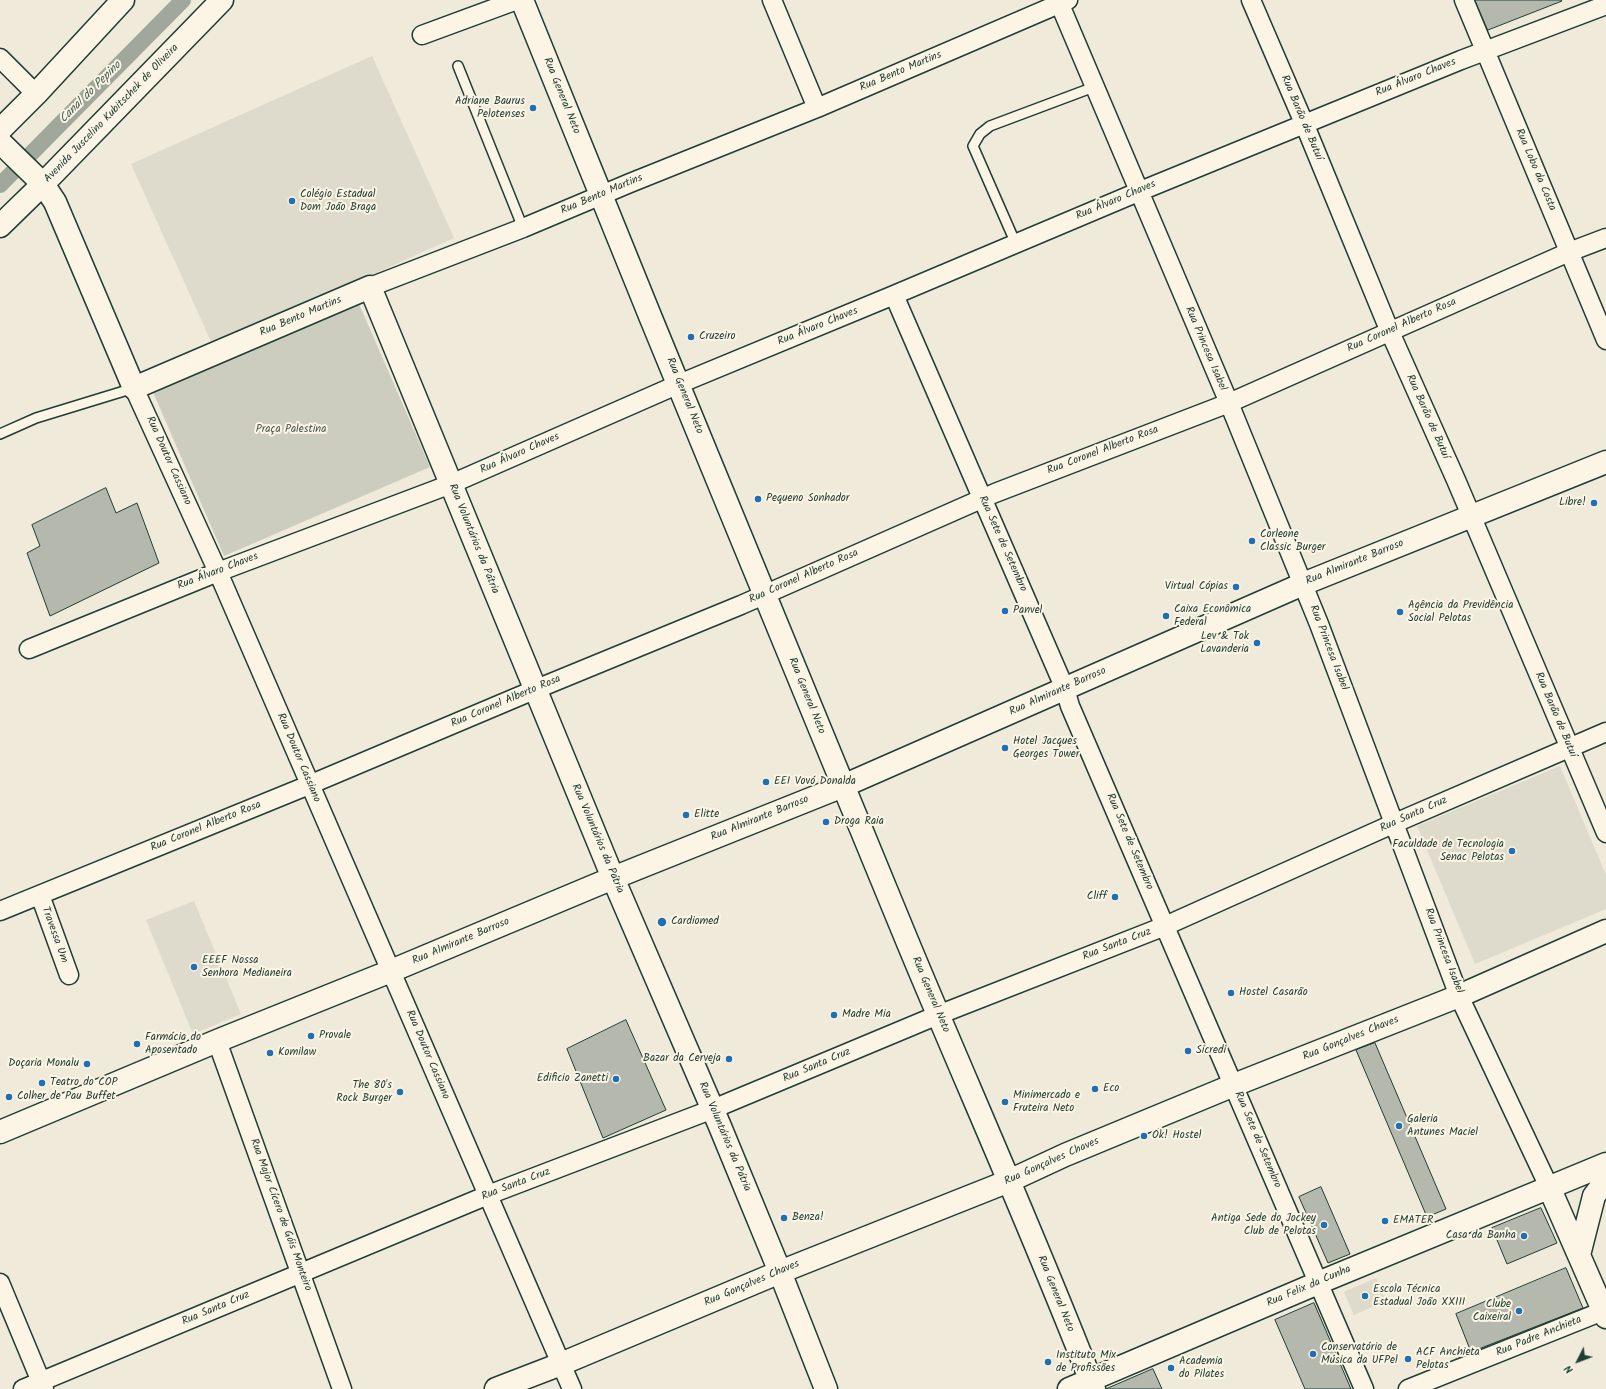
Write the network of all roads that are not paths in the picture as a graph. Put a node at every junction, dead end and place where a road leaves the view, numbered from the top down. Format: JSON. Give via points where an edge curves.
{"nodes":[{"id":1,"x":123,"y":0,"type":"edge"},
{"id":2,"x":222,"y":0,"type":"edge"},
{"id":3,"x":517,"y":0,"type":"edge"},
{"id":4,"x":522,"y":0,"type":"edge"},
{"id":5,"x":772,"y":0,"type":"edge"},
{"id":6,"x":1251,"y":0,"type":"edge"},
{"id":7,"x":1464,"y":0,"type":"edge"},
{"id":8,"x":1062,"y":1,"type":"edge"},
{"id":9,"x":1606,"y":5,"type":"edge"},
{"id":10,"x":422,"y":35,"type":"dead end"},
{"id":11,"x":1485,"y":50,"type":"junction"},
{"id":12,"x":0,"y":58,"type":"edge"},
{"id":13,"x":458,"y":66,"type":"dead end"},
{"id":14,"x":1094,"y":87,"type":"junction"},
{"id":15,"x":36,"y":94,"type":"junction"},
{"id":16,"x":817,"y":108,"type":"junction"},
{"id":17,"x":1304,"y":124,"type":"junction"},
{"id":18,"x":0,"y":130,"type":"edge"},
{"id":19,"x":5,"y":147,"type":"edge"},
{"id":20,"x":38,"y":180,"type":"junction"},
{"id":21,"x":1138,"y":192,"type":"junction"},
{"id":22,"x":601,"y":195,"type":"junction"},
{"id":23,"x":0,"y":226,"type":"edge"},
{"id":24,"x":523,"y":228,"type":"junction"},
{"id":25,"x":1606,"y":238,"type":"edge"},
{"id":26,"x":1016,"y":244,"type":"junction"},
{"id":27,"x":1569,"y":252,"type":"junction"},
{"id":28,"x":370,"y":288,"type":"junction"},
{"id":29,"x":894,"y":295,"type":"junction"},
{"id":30,"x":1390,"y":332,"type":"junction"},
{"id":31,"x":1606,"y":340,"type":"edge"},
{"id":32,"x":679,"y":384,"type":"junction"},
{"id":33,"x":134,"y":388,"type":"junction"},
{"id":34,"x":1229,"y":403,"type":"junction"},
{"id":35,"x":0,"y":434,"type":"edge"},
{"id":36,"x":1606,"y":462,"type":"edge"},
{"id":37,"x":451,"y":484,"type":"junction"},
{"id":38,"x":982,"y":499,"type":"junction"},
{"id":39,"x":1470,"y":517,"type":"junction"},
{"id":40,"x":218,"y":572,"type":"junction"},
{"id":41,"x":1303,"y":584,"type":"junction"},
{"id":42,"x":764,"y":595,"type":"junction"},
{"id":43,"x":29,"y":649,"type":"dead end"},
{"id":44,"x":1065,"y":688,"type":"junction"},
{"id":45,"x":534,"y":690,"type":"junction"},
{"id":46,"x":1606,"y":732,"type":"edge"},
{"id":47,"x":1568,"y":748,"type":"junction"},
{"id":48,"x":309,"y":785,"type":"junction"},
{"id":49,"x":843,"y":786,"type":"junction"},
{"id":50,"x":1395,"y":824,"type":"junction"},
{"id":51,"x":1606,"y":833,"type":"edge"},
{"id":52,"x":613,"y":878,"type":"junction"},
{"id":53,"x":40,"y":895,"type":"junction"},
{"id":54,"x":0,"y":911,"type":"edge"},
{"id":55,"x":1165,"y":926,"type":"junction"},
{"id":56,"x":1606,"y":932,"type":"edge"},
{"id":57,"x":391,"y":971,"type":"junction"},
{"id":58,"x":69,"y":975,"type":"dead end"},
{"id":59,"x":1459,"y":996,"type":"junction"},
{"id":60,"x":938,"y":1015,"type":"junction"},
{"id":61,"x":217,"y":1041,"type":"junction"},
{"id":62,"x":1234,"y":1085,"type":"junction"},
{"id":63,"x":713,"y":1109,"type":"junction"},
{"id":64,"x":0,"y":1132,"type":"edge"},
{"id":65,"x":1606,"y":1164,"type":"edge"},
{"id":66,"x":1606,"y":1180,"type":"edge"},
{"id":67,"x":1009,"y":1181,"type":"junction"},
{"id":68,"x":1549,"y":1187,"type":"junction"},
{"id":69,"x":488,"y":1196,"type":"junction"},
{"id":70,"x":1579,"y":1255,"type":"junction"},
{"id":71,"x":780,"y":1272,"type":"junction"},
{"id":72,"x":300,"y":1274,"type":"junction"},
{"id":73,"x":0,"y":1283,"type":"edge"},
{"id":74,"x":1318,"y":1283,"type":"junction"},
{"id":75,"x":1605,"y":1314,"type":"edge"},
{"id":76,"x":561,"y":1364,"type":"junction"},
{"id":77,"x":1093,"y":1385,"type":"edge"},
{"id":78,"x":42,"y":1386,"type":"edge"},
{"id":79,"x":23,"y":1389,"type":"edge"},
{"id":80,"x":342,"y":1389,"type":"edge"},
{"id":81,"x":496,"y":1389,"type":"edge"},
{"id":82,"x":572,"y":1389,"type":"edge"},
{"id":83,"x":826,"y":1389,"type":"edge"},
{"id":84,"x":1069,"y":1389,"type":"edge"},
{"id":85,"x":1364,"y":1389,"type":"edge"},
{"id":86,"x":1408,"y":1389,"type":"edge"}],
"edges":[{"from":1,"to":15,"type":"street"},
{"from":2,"to":20,"type":"street","name":"Avenida Juscelino Kubitschek de Oliveira"},
{"from":3,"to":10,"type":"street"},
{"from":4,"to":22,"type":"street","name":"Rua General Neto"},
{"from":5,"to":16,"type":"street"},
{"from":6,"to":17,"type":"street","name":"Rua Barão de Butuí"},
{"from":7,"to":11,"type":"street","name":"Rua Lobo da Costa"},
{"from":8,"to":14,"type":"street","name":"Rua Princesa Isabel"},
{"from":8,"to":16,"type":"street","name":"Rua Bento Martins"},
{"from":9,"to":11,"type":"street","name":"Rua Álvaro Chaves"},
{"from":11,"to":17,"type":"street","name":"Rua Álvaro Chaves"},
{"from":11,"to":27,"type":"street","name":"Rua Lobo da Costa"},
{"from":12,"to":15,"type":"street"},
{"from":13,"to":24,"type":"lane"},
{"from":14,"to":21,"type":"street","name":"Rua Princesa Isabel"},
{"from":14,"to":26,"type":"lane","via":[[990,126],[980,134],[974,146]]},
{"from":15,"to":18,"type":"street"},
{"from":16,"to":22,"type":"street","name":"Rua Bento Martins"},
{"from":17,"to":21,"type":"street","name":"Rua Álvaro Chaves"},
{"from":17,"to":30,"type":"street","name":"Rua Barão de Butuí"},
{"from":19,"to":20,"type":"street","name":"Rua Doutor Cassiano"},
{"from":20,"to":23,"type":"street","name":"Avenida Juscelino Kubitschek de Oliveira"},
{"from":20,"to":33,"type":"street","name":"Rua Doutor Cassiano","via":[[55,202]]},
{"from":21,"to":26,"type":"street","name":"Rua Álvaro Chaves"},
{"from":21,"to":34,"type":"street","name":"Rua Princesa Isabel"},
{"from":22,"to":24,"type":"street","name":"Rua Bento Martins"},
{"from":22,"to":32,"type":"street","name":"Rua General Neto"},
{"from":24,"to":28,"type":"street","name":"Rua Bento Martins"},
{"from":25,"to":27,"type":"street","name":"Rua Coronel Alberto Rosa"},
{"from":26,"to":29,"type":"street","name":"Rua Álvaro Chaves"},
{"from":27,"to":30,"type":"street","name":"Rua Coronel Alberto Rosa"},
{"from":27,"to":31,"type":"street","name":"Rua Lobo da Costa"},
{"from":28,"to":33,"type":"street","name":"Rua Bento Martins"},
{"from":28,"to":37,"type":"street","name":"Rua Voluntários da Pátria"},
{"from":29,"to":32,"type":"street","name":"Rua Álvaro Chaves"},
{"from":29,"to":38,"type":"street","name":"Rua Sete de Setembro"},
{"from":30,"to":34,"type":"street","name":"Rua Coronel Alberto Rosa"},
{"from":30,"to":39,"type":"street","name":"Rua Barão de Butuí"},
{"from":32,"to":37,"type":"street","name":"Rua Álvaro Chaves"},
{"from":32,"to":42,"type":"street","name":"Rua General Neto"},
{"from":33,"to":35,"type":"lane","via":[[36,418]]},
{"from":33,"to":40,"type":"street","name":"Rua Doutor Cassiano"},
{"from":34,"to":38,"type":"street","name":"Rua Coronel Alberto Rosa"},
{"from":34,"to":41,"type":"street","name":"Rua Princesa Isabel"},
{"from":36,"to":39,"type":"street","name":"Rua Almirante Barroso"},
{"from":37,"to":40,"type":"street","name":"Rua Álvaro Chaves"},
{"from":37,"to":45,"type":"street","name":"Rua Voluntários da Pátria"},
{"from":38,"to":42,"type":"street","name":"Rua Coronel Alberto Rosa"},
{"from":38,"to":44,"type":"street","name":"Rua Sete de Setembro"},
{"from":39,"to":41,"type":"street","name":"Rua Almirante Barroso"},
{"from":39,"to":47,"type":"street","name":"Rua Barão de Butuí"},
{"from":40,"to":43,"type":"street","name":"Rua Álvaro Chaves"},
{"from":40,"to":48,"type":"street","name":"Rua Doutor Cassiano"},
{"from":41,"to":44,"type":"street","name":"Rua Almirante Barroso"},
{"from":41,"to":50,"type":"street","name":"Rua Princesa Isabel"},
{"from":42,"to":45,"type":"street","name":"Rua Coronel Alberto Rosa"},
{"from":42,"to":49,"type":"street","name":"Rua General Neto"},
{"from":44,"to":49,"type":"street","name":"Rua Almirante Barroso"},
{"from":44,"to":55,"type":"street","name":"Rua Sete de Setembro","via":[[1070,706]]},
{"from":45,"to":48,"type":"street","name":"Rua Coronel Alberto Rosa"},
{"from":45,"to":52,"type":"street","name":"Rua Voluntários da Pátria"},
{"from":46,"to":47,"type":"street","name":"Rua Santa Cruz"},
{"from":47,"to":50,"type":"street","name":"Rua Santa Cruz"},
{"from":47,"to":51,"type":"street","name":"Rua Barão de Butuí"},
{"from":48,"to":53,"type":"street","name":"Rua Coronel Alberto Rosa"},
{"from":48,"to":57,"type":"street","name":"Rua Doutor Cassiano"},
{"from":49,"to":52,"type":"street","name":"Rua Almirante Barroso"},
{"from":49,"to":60,"type":"street","name":"Rua General Neto"},
{"from":50,"to":55,"type":"street","name":"Rua Santa Cruz"},
{"from":50,"to":59,"type":"street","name":"Rua Princesa Isabel"},
{"from":52,"to":57,"type":"street","name":"Rua Almirante Barroso"},
{"from":52,"to":63,"type":"street","name":"Rua Voluntários da Pátria"},
{"from":53,"to":54,"type":"street","name":"Rua Coronel Alberto Rosa"},
{"from":53,"to":58,"type":"street","name":"Travessa Um"},
{"from":55,"to":60,"type":"street","name":"Rua Santa Cruz"},
{"from":55,"to":62,"type":"street","name":"Rua Sete de Setembro"},
{"from":56,"to":59,"type":"street","name":"Rua Gonçalves Chaves"},
{"from":57,"to":61,"type":"street","name":"Rua Almirante Barroso"},
{"from":57,"to":69,"type":"street","name":"Rua Doutor Cassiano"},
{"from":59,"to":62,"type":"street","name":"Rua Gonçalves Chaves"},
{"from":59,"to":68,"type":"street","name":"Rua Princesa Isabel"},
{"from":60,"to":63,"type":"street","name":"Rua Santa Cruz"},
{"from":60,"to":67,"type":"street","name":"Rua General Neto"},
{"from":61,"to":64,"type":"street","name":"Rua Almirante Barroso"},
{"from":61,"to":72,"type":"street","name":"Rua Major Cícero de Góis Monteiro"},
{"from":62,"to":67,"type":"street","name":"Rua Gonçalves Chaves"},
{"from":62,"to":74,"type":"street","name":"Rua Sete de Setembro"},
{"from":63,"to":69,"type":"street","name":"Rua Santa Cruz"},
{"from":63,"to":71,"type":"street","name":"Rua Voluntários da Pátria"},
{"from":65,"to":68,"type":"street","name":"Rua Felix da Cunha"},
{"from":66,"to":70,"type":"street","via":[[1594,1196]]},
{"from":67,"to":71,"type":"street","name":"Rua Gonçalves Chaves"},
{"from":67,"to":77,"type":"street","name":"Rua General Neto"},
{"from":68,"to":70,"type":"street"},
{"from":68,"to":74,"type":"street","name":"Rua Felix da Cunha"},
{"from":69,"to":72,"type":"street","name":"Rua Santa Cruz"},
{"from":69,"to":76,"type":"street","name":"Rua Doutor Cassiano"},
{"from":70,"to":75,"type":"street"},
{"from":71,"to":76,"type":"street","name":"Rua Gonçalves Chaves"},
{"from":71,"to":83,"type":"street","name":"Rua Voluntários da Pátria"},
{"from":72,"to":78,"type":"street","name":"Rua Santa Cruz"},
{"from":72,"to":80,"type":"street","name":"Rua Major Cícero de Góis Monteiro"},
{"from":73,"to":78,"type":"street"},
{"from":74,"to":77,"type":"street","name":"Rua Felix da Cunha"},
{"from":74,"to":85,"type":"street","name":"Rua Sete de Setembro"},
{"from":75,"to":86,"type":"street","name":"Rua Padre Anchieta"},
{"from":76,"to":81,"type":"street","name":"Rua Gonçalves Chaves"},
{"from":76,"to":82,"type":"street","name":"Rua Doutor Cassiano"},
{"from":77,"to":84,"type":"street","name":"Rua Felix da Cunha"},
{"from":78,"to":79,"type":"street","name":"Rua Santa Cruz"}]}
